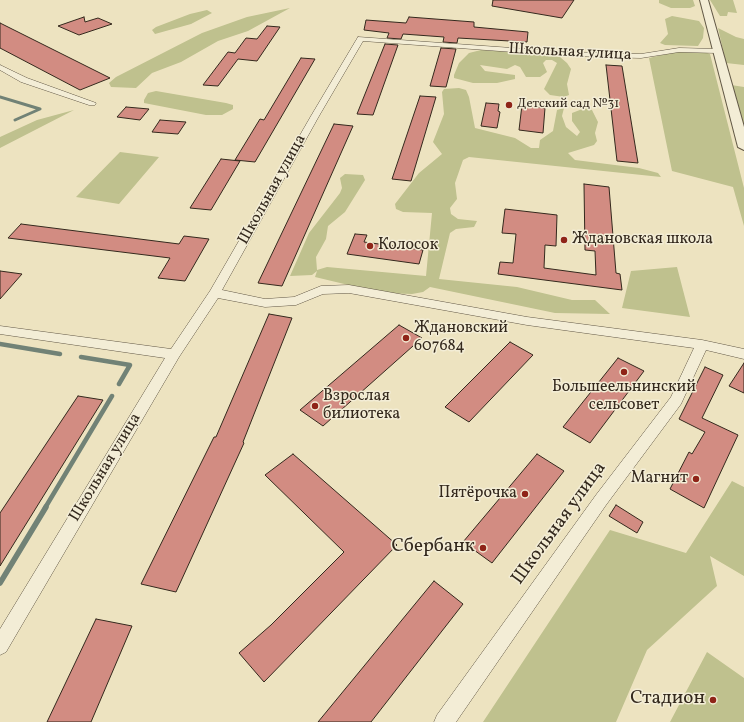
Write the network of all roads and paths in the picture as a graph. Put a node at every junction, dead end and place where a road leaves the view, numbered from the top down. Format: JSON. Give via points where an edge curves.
{"nodes":[{"id":1,"x":704,"y":0,"type":"edge"},
{"id":2,"x":717,"y":51,"type":"junction"},
{"id":3,"x":0,"y":68,"type":"edge"},
{"id":4,"x":92,"y":102,"type":"dead end"},
{"id":5,"x":744,"y":147,"type":"edge"},
{"id":6,"x":216,"y":293,"type":"junction"},
{"id":7,"x":0,"y":330,"type":"edge"},
{"id":8,"x":702,"y":345,"type":"junction"},
{"id":9,"x":174,"y":354,"type":"junction"},
{"id":10,"x":744,"y":354,"type":"edge"},
{"id":11,"x":0,"y":646,"type":"edge"},
{"id":12,"x":444,"y":722,"type":"edge"}],
"edges":[{"from":1,"to":2,"type":"street"},
{"from":2,"to":5,"type":"street"},
{"from":2,"to":6,"type":"street","name":"Школьная улица","via":[[679,50],[641,56],[568,54],[361,40],[315,116]]},
{"from":3,"to":4,"type":"street","via":[[24,80]]},
{"from":6,"to":8,"type":"street","via":[[265,303],[296,301],[322,290],[349,289],[527,321]]},
{"from":6,"to":9,"type":"street","name":"Школьная улица"},
{"from":7,"to":9,"type":"street"},
{"from":8,"to":10,"type":"street"},
{"from":8,"to":12,"type":"street","name":"Школьная улица","via":[[676,400],[601,500]]},
{"from":9,"to":11,"type":"street","name":"Школьная улица"}]}
